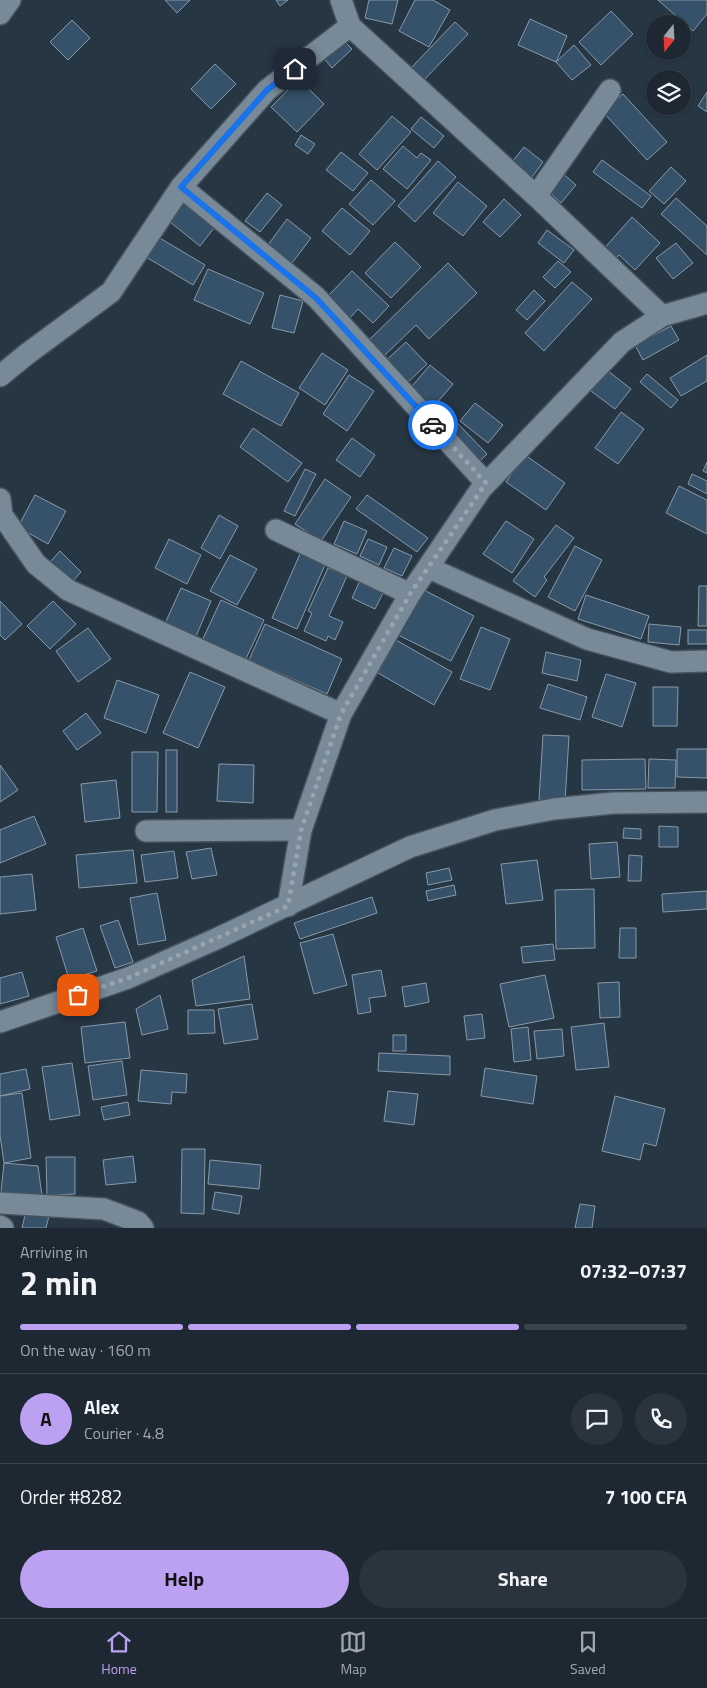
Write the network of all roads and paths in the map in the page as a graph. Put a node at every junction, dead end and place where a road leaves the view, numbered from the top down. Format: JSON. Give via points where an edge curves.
{"nodes":[{"id":1,"x":10,"y":0,"type":"edge"},
{"id":2,"x":341,"y":0,"type":"edge"},
{"id":3,"x":0,"y":14,"type":"edge"},
{"id":4,"x":350,"y":26,"type":"junction"},
{"id":5,"x":610,"y":90,"type":"dead end"},
{"id":6,"x":181,"y":187,"type":"junction"},
{"id":7,"x":536,"y":196,"type":"junction"},
{"id":8,"x":707,"y":303,"type":"edge"},
{"id":9,"x":662,"y":316,"type":"junction"},
{"id":10,"x":0,"y":376,"type":"edge"},
{"id":11,"x":486,"y":483,"type":"junction"},
{"id":12,"x":0,"y":499,"type":"edge"},
{"id":13,"x":276,"y":530,"type":"dead end"},
{"id":14,"x":428,"y":568,"type":"junction"},
{"id":15,"x":410,"y":594,"type":"junction"},
{"id":16,"x":707,"y":661,"type":"edge"},
{"id":17,"x":341,"y":714,"type":"junction"},
{"id":18,"x":707,"y":802,"type":"edge"},
{"id":19,"x":301,"y":830,"type":"junction"},
{"id":20,"x":146,"y":831,"type":"dead end"},
{"id":21,"x":288,"y":906,"type":"junction"},
{"id":22,"x":0,"y":1022,"type":"edge"},
{"id":23,"x":0,"y":1203,"type":"edge"},
{"id":24,"x":0,"y":1226,"type":"edge"},
{"id":25,"x":3,"y":1228,"type":"edge"},
{"id":26,"x":143,"y":1228,"type":"edge"}],
"edges":[{"from":1,"to":3,"type":"street"},
{"from":2,"to":4,"type":"street"},
{"from":4,"to":6,"type":"street","via":[[267,90]]},
{"from":4,"to":7,"type":"street"},
{"from":5,"to":7,"type":"street"},
{"from":6,"to":10,"type":"street","via":[[111,292]]},
{"from":6,"to":11,"type":"street","via":[[316,298]]},
{"from":7,"to":9,"type":"street"},
{"from":8,"to":9,"type":"street"},
{"from":9,"to":11,"type":"street","via":[[622,342]]},
{"from":11,"to":14,"type":"street"},
{"from":12,"to":17,"type":"street","via":[[2,515],[36,564],[68,590]]},
{"from":13,"to":15,"type":"street"},
{"from":14,"to":15,"type":"street"},
{"from":14,"to":16,"type":"street","via":[[587,639],[671,662]]},
{"from":15,"to":17,"type":"street"},
{"from":17,"to":19,"type":"street"},
{"from":18,"to":21,"type":"street","via":[[613,803],[495,820],[410,847]]},
{"from":19,"to":20,"type":"street"},
{"from":19,"to":21,"type":"street"},
{"from":21,"to":22,"type":"street","via":[[128,978]]},
{"from":23,"to":26,"type":"street","via":[[104,1209],[138,1222]]},
{"from":24,"to":25,"type":"street"}]}
